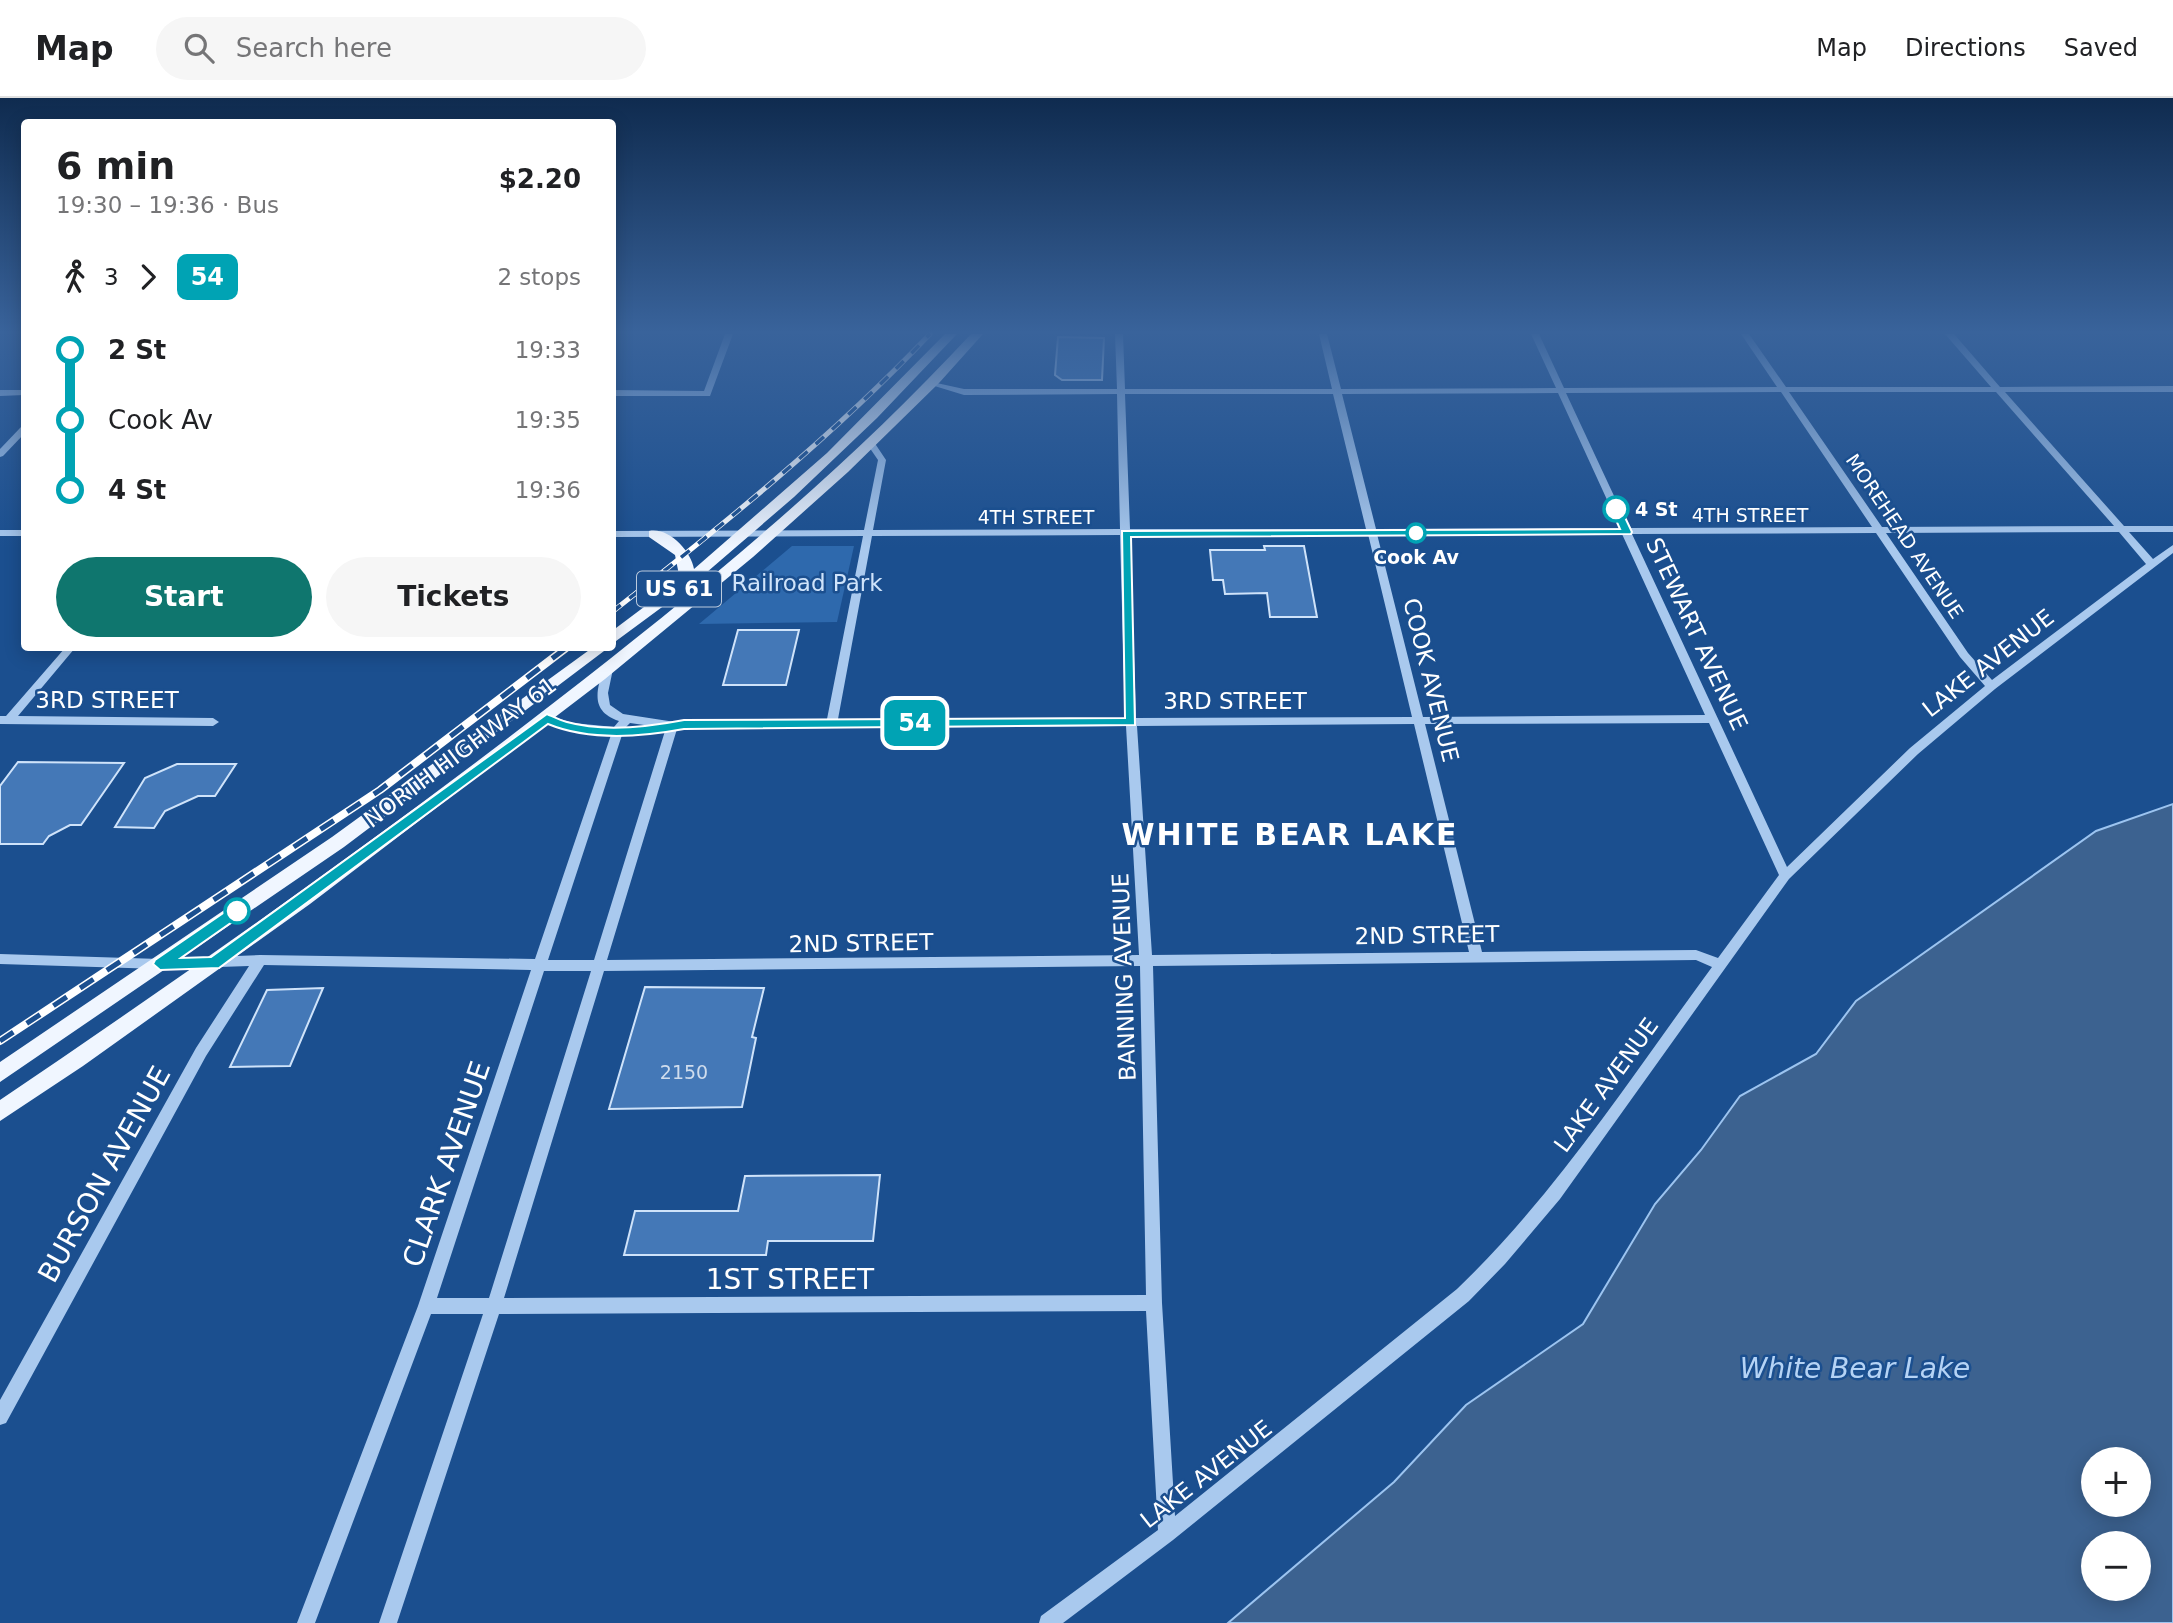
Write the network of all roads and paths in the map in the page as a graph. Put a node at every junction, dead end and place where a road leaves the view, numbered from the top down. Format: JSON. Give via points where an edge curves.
{"nodes":[{"id":1,"x":881,"y":405,"type":"edge"},
{"id":2,"x":910,"y":405,"type":"edge"},
{"id":3,"x":1121,"y":405,"type":"edge"},
{"id":4,"x":1340,"y":405,"type":"edge"},
{"id":5,"x":1567,"y":405,"type":"edge"},
{"id":6,"x":1793,"y":405,"type":"edge"},
{"id":7,"x":2011,"y":405,"type":"edge"},
{"id":8,"x":21,"y":432,"type":"edge"},
{"id":9,"x":871,"y":444,"type":"junction"},
{"id":10,"x":0,"y":453,"type":"edge"},
{"id":11,"x":2173,"y":529,"type":"edge"},
{"id":12,"x":2120,"y":530,"type":"junction"},
{"id":13,"x":1627,"y":532,"type":"junction"},
{"id":14,"x":1882,"y":532,"type":"junction"},
{"id":15,"x":0,"y":533,"type":"edge"},
{"id":16,"x":21,"y":533,"type":"edge"},
{"id":17,"x":1126,"y":533,"type":"junction"},
{"id":18,"x":1373,"y":533,"type":"junction"},
{"id":19,"x":616,"y":534,"type":"edge"},
{"id":20,"x":654,"y":534,"type":"junction"},
{"id":21,"x":772,"y":535,"type":"junction"},
{"id":22,"x":869,"y":535,"type":"junction"},
{"id":23,"x":742,"y":536,"type":"junction"},
{"id":24,"x":2173,"y":548,"type":"edge"},
{"id":25,"x":2152,"y":564,"type":"junction"},
{"id":26,"x":687,"y":582,"type":"junction"},
{"id":27,"x":616,"y":636,"type":"edge"},
{"id":28,"x":66,"y":651,"type":"edge"},
{"id":29,"x":597,"y":651,"type":"edge"},
{"id":30,"x":608,"y":669,"type":"junction"},
{"id":31,"x":554,"y":682,"type":"junction"},
{"id":32,"x":1991,"y":686,"type":"junction"},
{"id":33,"x":547,"y":719,"type":"junction"},
{"id":34,"x":1713,"y":719,"type":"junction"},
{"id":35,"x":5,"y":720,"type":"edge"},
{"id":36,"x":213,"y":722,"type":"dead end"},
{"id":37,"x":1131,"y":722,"type":"junction"},
{"id":38,"x":1420,"y":722,"type":"junction"},
{"id":39,"x":832,"y":724,"type":"junction"},
{"id":40,"x":622,"y":725,"type":"junction"},
{"id":41,"x":673,"y":725,"type":"junction"},
{"id":42,"x":1785,"y":876,"type":"junction"},
{"id":43,"x":1476,"y":955,"type":"junction"},
{"id":44,"x":0,"y":959,"type":"edge"},
{"id":45,"x":260,"y":960,"type":"junction"},
{"id":46,"x":1146,"y":961,"type":"junction"},
{"id":47,"x":214,"y":963,"type":"junction"},
{"id":48,"x":160,"y":964,"type":"junction"},
{"id":49,"x":1720,"y":964,"type":"junction"},
{"id":50,"x":540,"y":966,"type":"junction"},
{"id":51,"x":598,"y":966,"type":"junction"},
{"id":52,"x":0,"y":1073,"type":"edge"},
{"id":53,"x":0,"y":1112,"type":"edge"},
{"id":54,"x":1154,"y":1303,"type":"junction"},
{"id":55,"x":426,"y":1306,"type":"junction"},
{"id":56,"x":494,"y":1306,"type":"junction"},
{"id":57,"x":0,"y":1417,"type":"edge"},
{"id":58,"x":1167,"y":1534,"type":"junction"},
{"id":59,"x":306,"y":1623,"type":"edge"},
{"id":60,"x":388,"y":1623,"type":"edge"},
{"id":61,"x":1048,"y":1623,"type":"edge"}],
"edges":[{"from":1,"to":23,"type":"main road","number":"US 61"},
{"from":2,"to":9,"type":"main road","name":"NORTH HIGHWAY 61","number":"US 61"},
{"from":3,"to":17,"type":"street","name":"BANNING AVENUE"},
{"from":4,"to":18,"type":"street","name":"COOK AVENUE"},
{"from":5,"to":13,"type":"street","name":"STEWART AVENUE"},
{"from":6,"to":14,"type":"street","name":"MOREHEAD AVENUE"},
{"from":7,"to":12,"type":"street"},
{"from":8,"to":10,"type":"street"},
{"from":9,"to":21,"type":"main road","name":"NORTH HIGHWAY 61","number":"US 61"},
{"from":9,"to":22,"type":"street","via":[[882,460]]},
{"from":11,"to":12,"type":"street","name":"4TH STREET"},
{"from":12,"to":14,"type":"street","name":"4TH STREET"},
{"from":12,"to":25,"type":"street"},
{"from":13,"to":14,"type":"street","name":"4TH STREET"},
{"from":13,"to":18,"type":"street","name":"4TH STREET"},
{"from":13,"to":34,"type":"street","name":"STEWART AVENUE"},
{"from":14,"to":32,"type":"street","name":"MOREHEAD AVENUE","via":[[1964,655]]},
{"from":15,"to":16,"type":"street"},
{"from":17,"to":18,"type":"street","name":"4TH STREET"},
{"from":17,"to":22,"type":"street","name":"4TH STREET"},
{"from":17,"to":37,"type":"street","name":"BANNING AVENUE"},
{"from":18,"to":38,"type":"street","name":"COOK AVENUE"},
{"from":19,"to":20,"type":"street","name":"4TH STREET"},
{"from":20,"to":23,"type":"street","name":"4TH STREET"},
{"from":20,"to":26,"type":"main road","via":[[681,551],[688,563]]},
{"from":21,"to":22,"type":"street","name":"4TH STREET"},
{"from":21,"to":23,"type":"street","name":"4TH STREET"},
{"from":21,"to":30,"type":"main road","name":"NORTH HIGHWAY 61","number":"US 61"},
{"from":22,"to":39,"type":"street"},
{"from":23,"to":26,"type":"main road","number":"US 61"},
{"from":24,"to":25,"type":"street","name":"LAKE AVENUE"},
{"from":25,"to":32,"type":"street","name":"LAKE AVENUE"},
{"from":26,"to":27,"type":"main road","number":"US 61"},
{"from":28,"to":35,"type":"street"},
{"from":29,"to":31,"type":"main road","name":"NORTH HIGHWAY 61"},
{"from":30,"to":33,"type":"main road","name":"NORTH HIGHWAY 61","number":"US 61"},
{"from":30,"to":40,"type":"street","via":[[603,704]]},
{"from":31,"to":33,"type":"main road"},
{"from":31,"to":48,"type":"main road","name":"NORTH HIGHWAY 61","via":[[338,842]]},
{"from":32,"to":42,"type":"street","name":"LAKE AVENUE","via":[[1905,759]]},
{"from":33,"to":40,"type":"street","name":"3RD STREET","via":[[565,726]]},
{"from":33,"to":47,"type":"main road","name":"NORTH HIGHWAY 61","number":"US 61"},
{"from":34,"to":38,"type":"street","name":"3RD STREET"},
{"from":34,"to":42,"type":"street","name":"STEWART AVENUE"},
{"from":35,"to":36,"type":"street","name":"3RD STREET"},
{"from":37,"to":38,"type":"street","name":"3RD STREET"},
{"from":37,"to":39,"type":"street","name":"3RD STREET"},
{"from":37,"to":46,"type":"street","name":"BANNING AVENUE"},
{"from":38,"to":43,"type":"street","name":"COOK AVENUE"},
{"from":39,"to":41,"type":"street","name":"3RD STREET"},
{"from":40,"to":41,"type":"street","name":"3RD STREET","via":[[657,729]]},
{"from":40,"to":50,"type":"street","name":"CLARK AVENUE"},
{"from":41,"to":51,"type":"street"},
{"from":42,"to":49,"type":"street","name":"LAKE AVENUE"},
{"from":43,"to":46,"type":"street","name":"2ND STREET"},
{"from":43,"to":49,"type":"street","name":"2ND STREET","via":[[1696,955]]},
{"from":44,"to":48,"type":"street","name":"2ND STREET"},
{"from":45,"to":47,"type":"street","name":"2ND STREET"},
{"from":45,"to":50,"type":"street","name":"2ND STREET"},
{"from":45,"to":57,"type":"street","name":"BURSON AVENUE","via":[[201,1052]]},
{"from":46,"to":51,"type":"street","name":"2ND STREET"},
{"from":46,"to":54,"type":"street","name":"BANNING AVENUE"},
{"from":47,"to":48,"type":"street","name":"2ND STREET"},
{"from":47,"to":53,"type":"main road","name":"NORTH HIGHWAY 61","number":"US 61"},
{"from":48,"to":52,"type":"main road","name":"NORTH HIGHWAY 61"},
{"from":49,"to":58,"type":"street","name":"LAKE AVENUE","via":[[1555,1194],[1500,1259],[1463,1295]]},
{"from":50,"to":51,"type":"street","name":"2ND STREET"},
{"from":50,"to":55,"type":"street","name":"CLARK AVENUE"},
{"from":51,"to":56,"type":"street"},
{"from":54,"to":56,"type":"street","name":"1ST STREET"},
{"from":54,"to":58,"type":"street","name":"BANNING AVENUE"},
{"from":55,"to":56,"type":"street","name":"1ST STREET"},
{"from":55,"to":59,"type":"street","name":"CLARK AVENUE"},
{"from":56,"to":60,"type":"street"},
{"from":58,"to":61,"type":"street","name":"LAKE AVENUE"}]}
